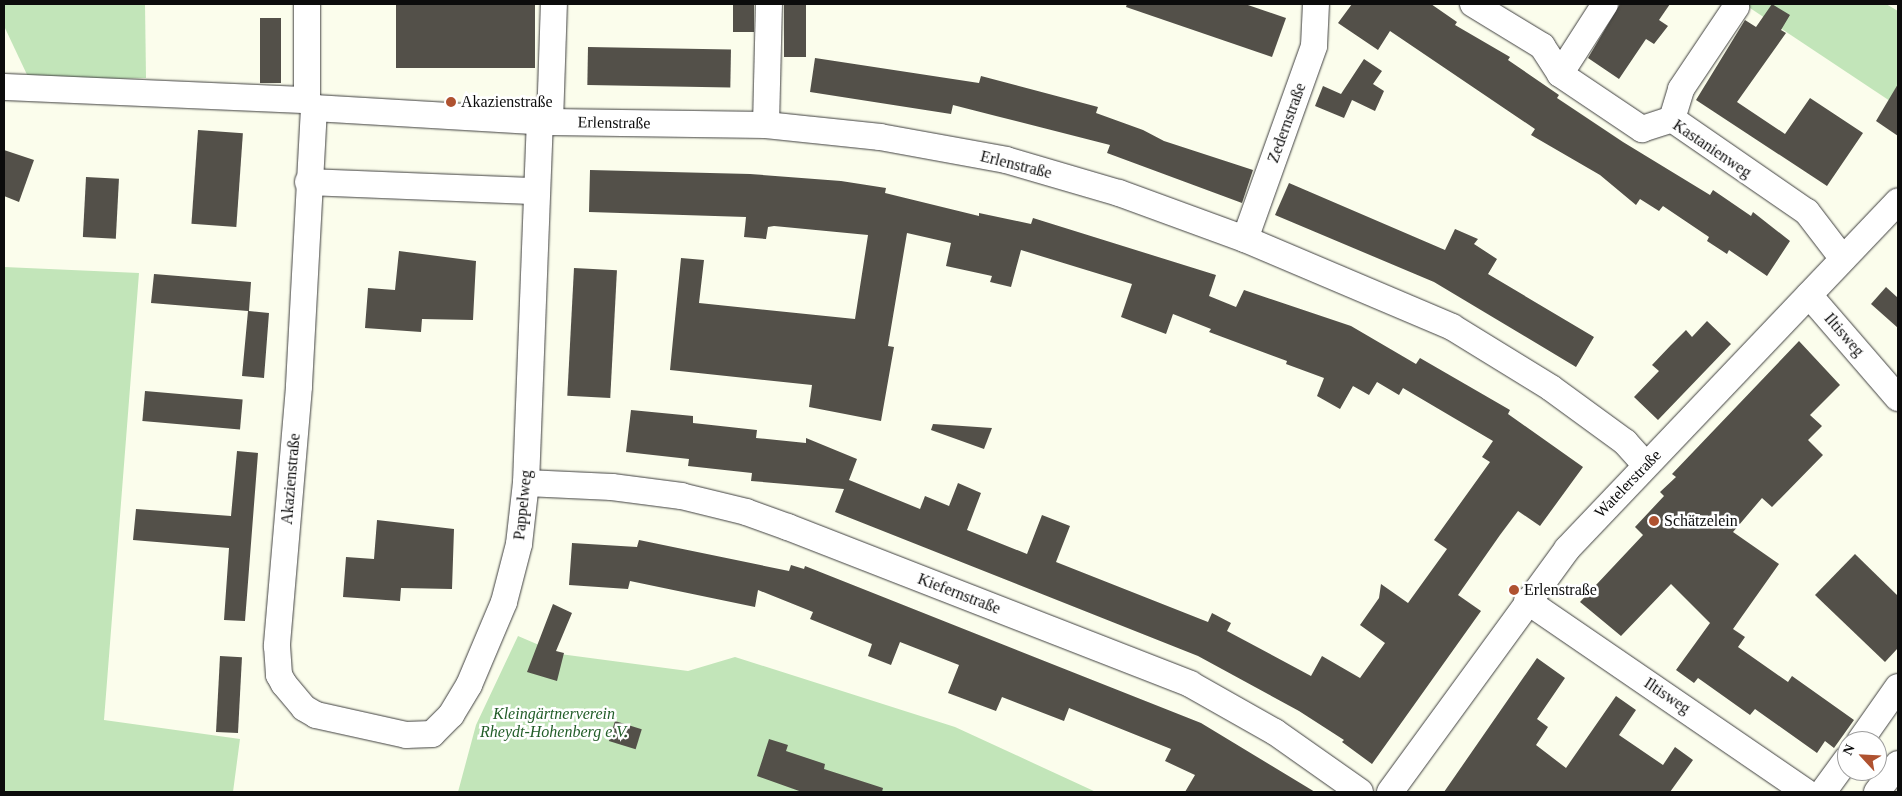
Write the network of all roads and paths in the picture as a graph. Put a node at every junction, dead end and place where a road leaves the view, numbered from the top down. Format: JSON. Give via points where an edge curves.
{"nodes":[{"id":1,"x":307,"y":4,"type":"edge"},
{"id":2,"x":554,"y":4,"type":"edge"},
{"id":3,"x":769,"y":4,"type":"edge"},
{"id":4,"x":1316,"y":4,"type":"edge"},
{"id":5,"x":1473,"y":4,"type":"edge"},
{"id":6,"x":1604,"y":4,"type":"edge"},
{"id":7,"x":1736,"y":6,"type":"dead end"},
{"id":8,"x":1560,"y":74,"type":"junction"},
{"id":9,"x":4,"y":87,"type":"edge"},
{"id":10,"x":311,"y":104,"type":"junction"},
{"id":11,"x":1672,"y":119,"type":"junction"},
{"id":12,"x":545,"y":122,"type":"junction"},
{"id":13,"x":766,"y":125,"type":"junction"},
{"id":14,"x":308,"y":182,"type":"junction"},
{"id":15,"x":537,"y":191,"type":"junction"},
{"id":16,"x":1898,"y":202,"type":"edge"},
{"id":17,"x":1245,"y":239,"type":"junction"},
{"id":18,"x":1843,"y":259,"type":"junction"},
{"id":19,"x":1809,"y":295,"type":"junction"},
{"id":20,"x":1898,"y":398,"type":"edge"},
{"id":21,"x":1646,"y":465,"type":"junction"},
{"id":22,"x":526,"y":483,"type":"junction"},
{"id":23,"x":1527,"y":601,"type":"junction"},
{"id":24,"x":1898,"y":687,"type":"edge"},
{"id":25,"x":304,"y":708,"type":"joint"},
{"id":26,"x":1867,"y":731,"type":"edge"},
{"id":27,"x":1898,"y":764,"type":"edge"},
{"id":28,"x":1837,"y":770,"type":"edge"},
{"id":29,"x":1819,"y":790,"type":"edge"},
{"id":30,"x":1360,"y":792,"type":"edge"},
{"id":31,"x":1390,"y":792,"type":"edge"},
{"id":32,"x":1877,"y":792,"type":"edge"}],
"edges":[{"from":1,"to":10,"type":"street","name":"Akazienstraße"},
{"from":2,"to":12,"type":"street","name":"Pappelweg"},
{"from":3,"to":13,"type":"street"},
{"from":4,"to":17,"type":"street","name":"Zedernstraße","via":[[1314,46]]},
{"from":5,"to":8,"type":"street","name":"Kastanienweg","via":[[1542,46]]},
{"from":6,"to":8,"type":"street"},
{"from":7,"to":11,"type":"street","via":[[1681,90]]},
{"from":8,"to":11,"type":"street","name":"Kastanienweg","via":[[1642,129]]},
{"from":9,"to":10,"type":"street","name":"Erlenstraße"},
{"from":10,"to":12,"type":"street","name":"Erlenstraße"},
{"from":10,"to":14,"type":"street","name":"Akazienstraße"},
{"from":11,"to":18,"type":"street","name":"Kastanienweg","via":[[1807,212]]},
{"from":12,"to":13,"type":"street","name":"Erlenstraße"},
{"from":12,"to":15,"type":"street","name":"Pappelweg"},
{"from":13,"to":17,"type":"street","name":"Erlenstraße","via":[[880,137],[1006,160],[1119,194]]},
{"from":14,"to":15,"type":"street"},
{"from":14,"to":25,"type":"street","name":"Akazienstraße","via":[[299,386],[276,646],[279,675]]},
{"from":15,"to":22,"type":"street","name":"Pappelweg"},
{"from":16,"to":18,"type":"street","name":"Watelerstraße"},
{"from":17,"to":21,"type":"street","name":"Erlenstraße","via":[[1452,327],[1551,388],[1625,442]]},
{"from":18,"to":19,"type":"street","name":"Watelerstraße"},
{"from":19,"to":20,"type":"street","name":"Iltisweg"},
{"from":19,"to":21,"type":"street","name":"Watelerstraße"},
{"from":21,"to":23,"type":"street","name":"Watelerstraße","via":[[1567,549]]},
{"from":22,"to":25,"type":"street","name":"Pappelweg","via":[[520,544],[504,602],[469,685],[441,728],[432,734],[406,735],[330,720]]},
{"from":22,"to":30,"type":"street","name":"Kiefernstraße","via":[[612,487],[680,496],[746,512],[788,527],[1190,684],[1276,732]]},
{"from":23,"to":29,"type":"street","name":"Iltisweg"},
{"from":23,"to":31,"type":"street","name":"Watelerstraße"},
{"from":24,"to":26,"type":"street"},
{"from":27,"to":32,"type":"street"},
{"from":28,"to":29,"type":"street","name":"Iltisweg"}]}
